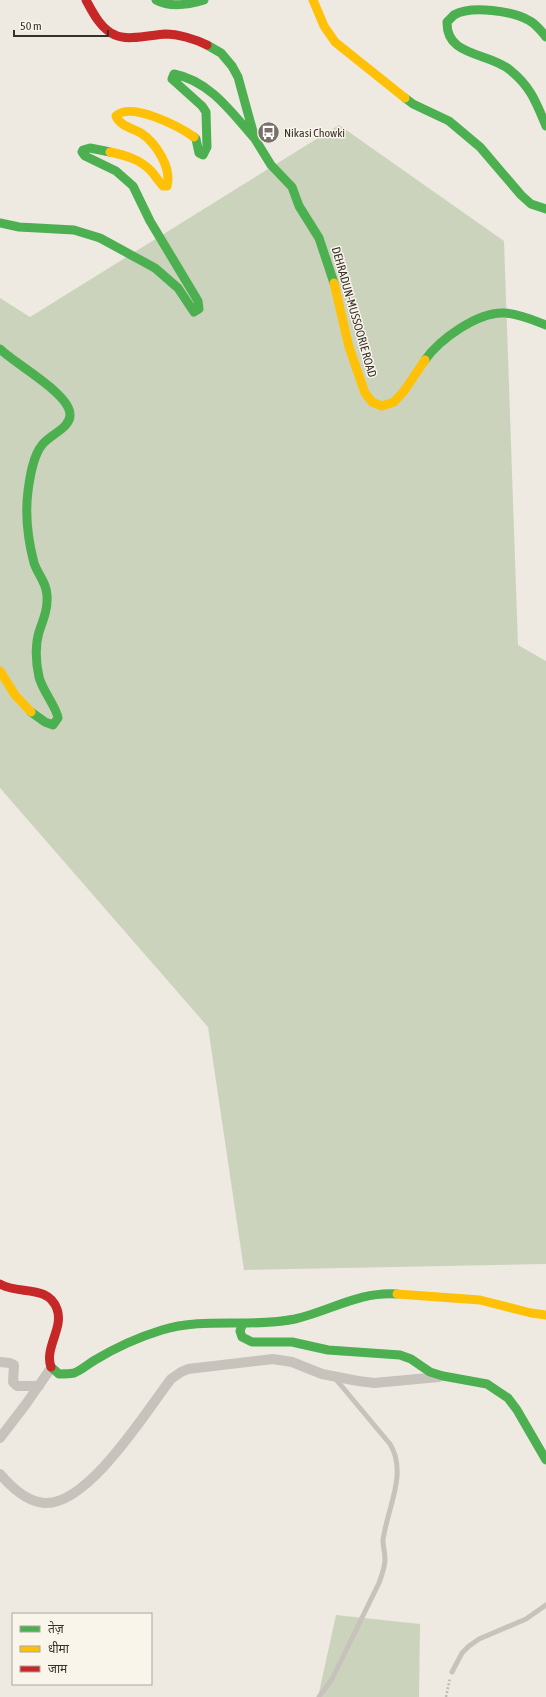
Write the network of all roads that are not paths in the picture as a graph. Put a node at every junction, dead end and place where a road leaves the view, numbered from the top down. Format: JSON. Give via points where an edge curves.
{"nodes":[{"id":1,"x":86,"y":0,"type":"edge"},
{"id":2,"x":156,"y":0,"type":"edge"},
{"id":3,"x":204,"y":0,"type":"edge"},
{"id":4,"x":313,"y":0,"type":"edge"},
{"id":5,"x":546,"y":37,"type":"edge"},
{"id":6,"x":546,"y":126,"type":"edge"},
{"id":7,"x":255,"y":139,"type":"junction"},
{"id":8,"x":546,"y":209,"type":"edge"},
{"id":9,"x":0,"y":223,"type":"edge"},
{"id":10,"x":546,"y":325,"type":"edge"},
{"id":11,"x":0,"y":349,"type":"edge"},
{"id":12,"x":0,"y":671,"type":"edge"},
{"id":13,"x":0,"y":1284,"type":"edge"},
{"id":14,"x":546,"y":1315,"type":"edge"},
{"id":15,"x":242,"y":1323,"type":"junction"},
{"id":16,"x":0,"y":1362,"type":"edge"},
{"id":17,"x":51,"y":1368,"type":"junction"},
{"id":18,"x":443,"y":1376,"type":"junction"},
{"id":19,"x":333,"y":1377,"type":"junction"},
{"id":20,"x":39,"y":1386,"type":"junction"},
{"id":21,"x":0,"y":1438,"type":"edge"},
{"id":22,"x":546,"y":1460,"type":"edge"},
{"id":23,"x":0,"y":1474,"type":"edge"},
{"id":24,"x":546,"y":1605,"type":"edge"},
{"id":25,"x":452,"y":1672,"type":"road end"},
{"id":26,"x":320,"y":1697,"type":"edge"}],
"edges":[{"from":1,"to":7,"type":"street","name":"DEHRADUN-MUSSOORIE ROAD","via":[[105,29],[116,36],[167,34],[198,40],[221,53],[238,76]]},
{"from":2,"to":3,"type":"street","via":[[179,6]]},
{"from":4,"to":8,"type":"street","via":[[324,26],[335,42],[413,104],[448,121],[480,147],[531,204]]},
{"from":5,"to":6,"type":"street","via":[[537,25],[526,18],[486,9],[454,14],[446,27],[450,39],[458,45],[505,65],[531,90]]},
{"from":7,"to":9,"type":"street","via":[[215,94],[185,77],[174,74],[172,79],[206,112],[205,153],[199,153],[193,136],[152,116],[128,112],[116,116],[119,122],[152,143],[169,175],[167,186],[163,186],[151,170],[134,159],[90,148],[82,152],[85,156],[116,171],[133,186],[150,221],[198,301],[199,309],[194,312],[178,288],[155,268],[100,238],[74,230],[19,227]]},
{"from":7,"to":10,"type":"street","name":"DEHRADUN-MUSSOORIE ROAD","via":[[271,165],[292,187],[299,206],[319,238],[333,277],[349,347],[365,393],[375,404],[391,404],[434,349],[474,320],[490,314],[504,313]]},
{"from":11,"to":12,"type":"street","via":[[52,388],[70,414],[68,422],[39,448],[27,489],[29,538],[34,565],[47,592],[45,614],[38,637],[38,667],[41,686],[57,713],[56,723],[53,725],[44,722],[24,706]]},
{"from":13,"to":17,"type":"street","via":[[10,1289],[38,1292],[53,1303],[58,1323],[50,1357]]},
{"from":14,"to":15,"type":"street","via":[[473,1299],[390,1293],[358,1297],[294,1319]]},
{"from":15,"to":17,"type":"street","via":[[182,1325],[168,1328],[71,1373],[62,1375]]},
{"from":15,"to":18,"type":"street","via":[[242,1337],[252,1342],[292,1342],[328,1350],[400,1355],[430,1372]]},
{"from":16,"to":20,"type":"street","via":[[14,1365],[13,1382],[16,1386]]},
{"from":17,"to":20,"type":"street"},
{"from":18,"to":19,"type":"street","via":[[374,1383]]},
{"from":18,"to":22,"type":"street","via":[[486,1384],[508,1398]]},
{"from":19,"to":23,"type":"street","via":[[292,1362],[273,1359],[188,1369],[171,1379],[124,1443],[92,1480],[60,1500],[46,1503],[33,1500],[20,1493]]},
{"from":19,"to":26,"type":"lane","via":[[390,1444],[395,1452],[398,1470],[383,1542],[385,1557],[379,1583],[332,1679]]},
{"from":20,"to":21,"type":"street"},
{"from":24,"to":25,"type":"lane","via":[[526,1619],[479,1639],[469,1646],[462,1653]]}]}
